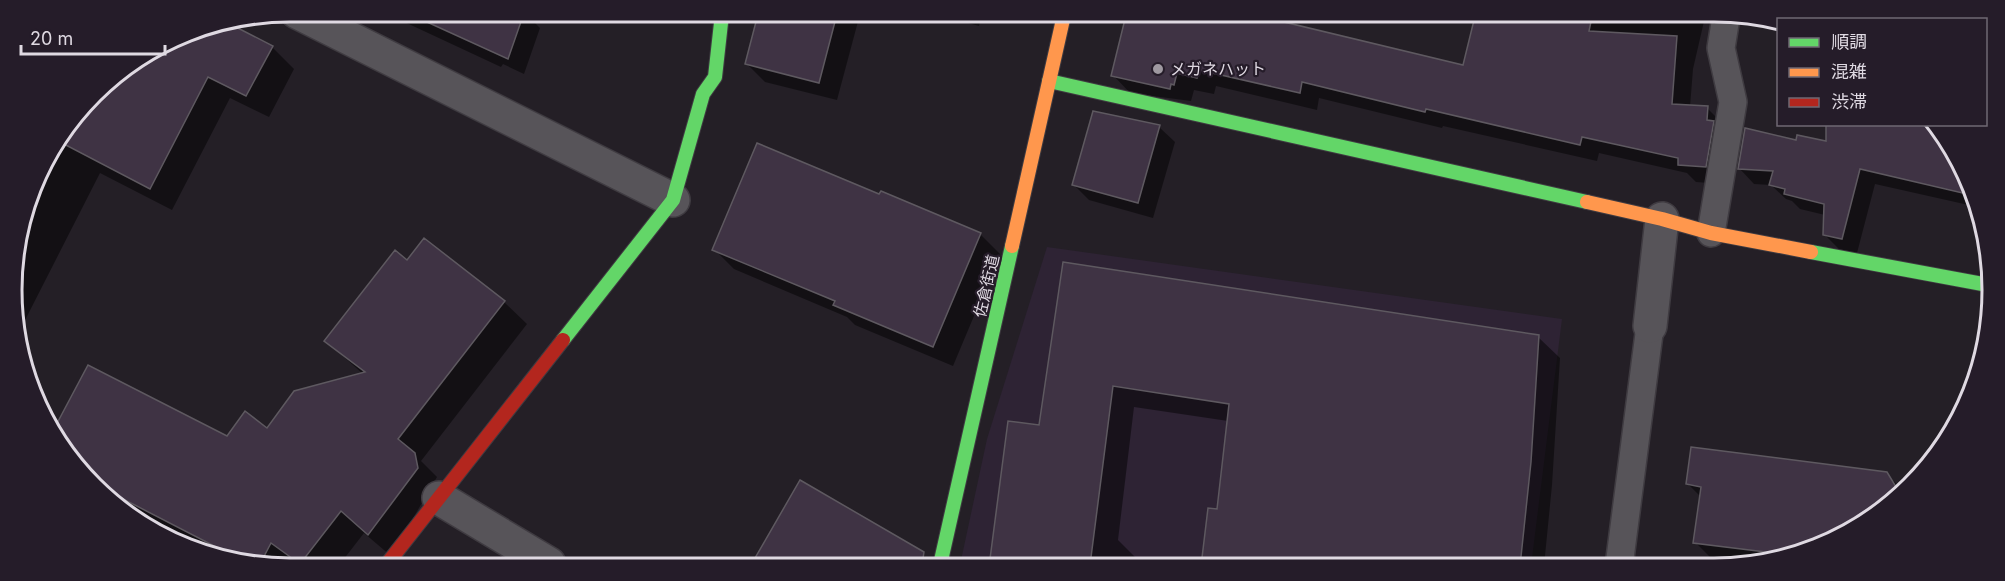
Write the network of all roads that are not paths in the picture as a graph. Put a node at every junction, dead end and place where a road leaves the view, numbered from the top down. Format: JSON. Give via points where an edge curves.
{"nodes":[{"id":1,"x":317,"y":22,"type":"edge"},
{"id":2,"x":722,"y":22,"type":"edge"},
{"id":3,"x":1062,"y":22,"type":"edge"},
{"id":4,"x":1725,"y":23,"type":"edge"},
{"id":5,"x":1049,"y":81,"type":"junction"},
{"id":6,"x":673,"y":200,"type":"junction"},
{"id":7,"x":1662,"y":219,"type":"junction"},
{"id":8,"x":1711,"y":233,"type":"junction"},
{"id":9,"x":1982,"y":284,"type":"edge"},
{"id":10,"x":1650,"y":326,"type":"joint"},
{"id":11,"x":439,"y":498,"type":"junction"},
{"id":12,"x":392,"y":558,"type":"edge"},
{"id":13,"x":539,"y":558,"type":"edge"},
{"id":14,"x":942,"y":558,"type":"edge"},
{"id":15,"x":1620,"y":558,"type":"edge"}],
"edges":[{"from":1,"to":6,"type":"street"},
{"from":2,"to":6,"type":"main road","via":[[715,77],[704,94]]},
{"from":3,"to":5,"type":"main road","name":"佐倉街道"},
{"from":4,"to":8,"type":"lane","via":[[1721,48],[1733,102]]},
{"from":5,"to":7,"type":"main road"},
{"from":5,"to":14,"type":"main road","name":"佐倉街道"},
{"from":6,"to":11,"type":"main road"},
{"from":7,"to":8,"type":"main road"},
{"from":7,"to":10,"type":"street"},
{"from":8,"to":9,"type":"main road"},
{"from":10,"to":15,"type":"lane"},
{"from":11,"to":12,"type":"main road"},
{"from":11,"to":13,"type":"street"}]}
